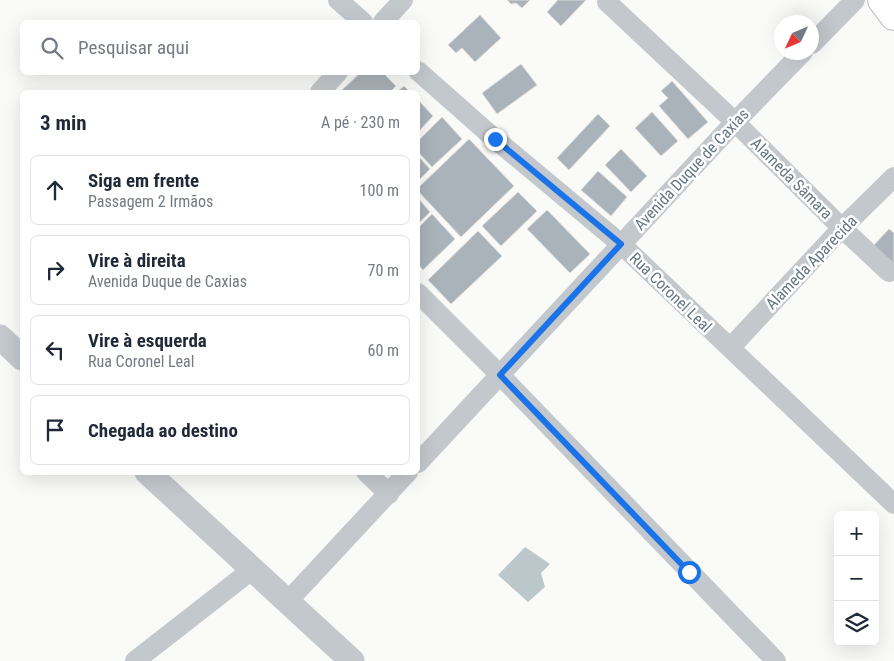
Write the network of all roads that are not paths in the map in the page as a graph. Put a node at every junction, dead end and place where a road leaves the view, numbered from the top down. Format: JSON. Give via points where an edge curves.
{"nodes":[{"id":1,"x":338,"y":0,"type":"edge"},
{"id":2,"x":403,"y":0,"type":"edge"},
{"id":3,"x":855,"y":0,"type":"edge"},
{"id":4,"x":882,"y":0,"type":"edge"},
{"id":5,"x":607,"y":2,"type":"dead end"},
{"id":6,"x":894,"y":16,"type":"edge"},
{"id":7,"x":361,"y":20,"type":"edge"},
{"id":8,"x":385,"y":20,"type":"edge"},
{"id":9,"x":819,"y":37,"type":"edge"},
{"id":10,"x":795,"y":60,"type":"edge"},
{"id":11,"x":420,"y":73,"type":"edge"},
{"id":12,"x":335,"y":75,"type":"edge"},
{"id":13,"x":322,"y":90,"type":"edge"},
{"id":14,"x":735,"y":122,"type":"junction"},
{"id":15,"x":894,"y":177,"type":"edge"},
{"id":16,"x":842,"y":228,"type":"junction"},
{"id":17,"x":621,"y":244,"type":"junction"},
{"id":18,"x":889,"y":272,"type":"dead end"},
{"id":19,"x":420,"y":295,"type":"edge"},
{"id":20,"x":0,"y":337,"type":"edge"},
{"id":21,"x":730,"y":348,"type":"junction"},
{"id":22,"x":20,"y":356,"type":"edge"},
{"id":23,"x":500,"y":375,"type":"junction"},
{"id":24,"x":420,"y":461,"type":"edge"},
{"id":25,"x":150,"y":475,"type":"edge"},
{"id":26,"x":369,"y":475,"type":"edge"},
{"id":27,"x":405,"y":475,"type":"edge"},
{"id":28,"x":389,"y":494,"type":"junction"},
{"id":29,"x":894,"y":504,"type":"edge"},
{"id":30,"x":253,"y":569,"type":"junction"},
{"id":31,"x":288,"y":601,"type":"junction"},
{"id":32,"x":135,"y":661,"type":"edge"},
{"id":33,"x":351,"y":661,"type":"edge"},
{"id":34,"x":776,"y":661,"type":"edge"}],
"edges":[{"from":1,"to":7,"type":"street"},
{"from":2,"to":8,"type":"street"},
{"from":3,"to":9,"type":"street"},
{"from":4,"to":6,"type":"main road"},
{"from":5,"to":14,"type":"street","name":"Alameda Sâmara"},
{"from":10,"to":14,"type":"street","name":"Avenida Duque de Caxias"},
{"from":11,"to":17,"type":"street","name":"Rua Coronel Leal"},
{"from":12,"to":13,"type":"street"},
{"from":14,"to":16,"type":"street","name":"Alameda Sâmara"},
{"from":14,"to":17,"type":"street","name":"Avenida Duque de Caxias"},
{"from":15,"to":16,"type":"street","name":"Alameda Aparecida"},
{"from":16,"to":18,"type":"street","name":"Alameda Sâmara"},
{"from":16,"to":21,"type":"street","name":"Alameda Aparecida"},
{"from":17,"to":21,"type":"street","name":"Rua Coronel Leal"},
{"from":17,"to":23,"type":"street","name":"Avenida Duque de Caxias"},
{"from":19,"to":23,"type":"street"},
{"from":20,"to":22,"type":"street"},
{"from":21,"to":29,"type":"street","name":"Rua Coronel Leal"},
{"from":23,"to":24,"type":"street","name":"Avenida Duque de Caxias"},
{"from":23,"to":34,"type":"street"},
{"from":25,"to":30,"type":"street"},
{"from":26,"to":28,"type":"street"},
{"from":27,"to":28,"type":"street"},
{"from":28,"to":31,"type":"street"},
{"from":30,"to":31,"type":"street"},
{"from":30,"to":32,"type":"street"},
{"from":31,"to":33,"type":"street"}]}
